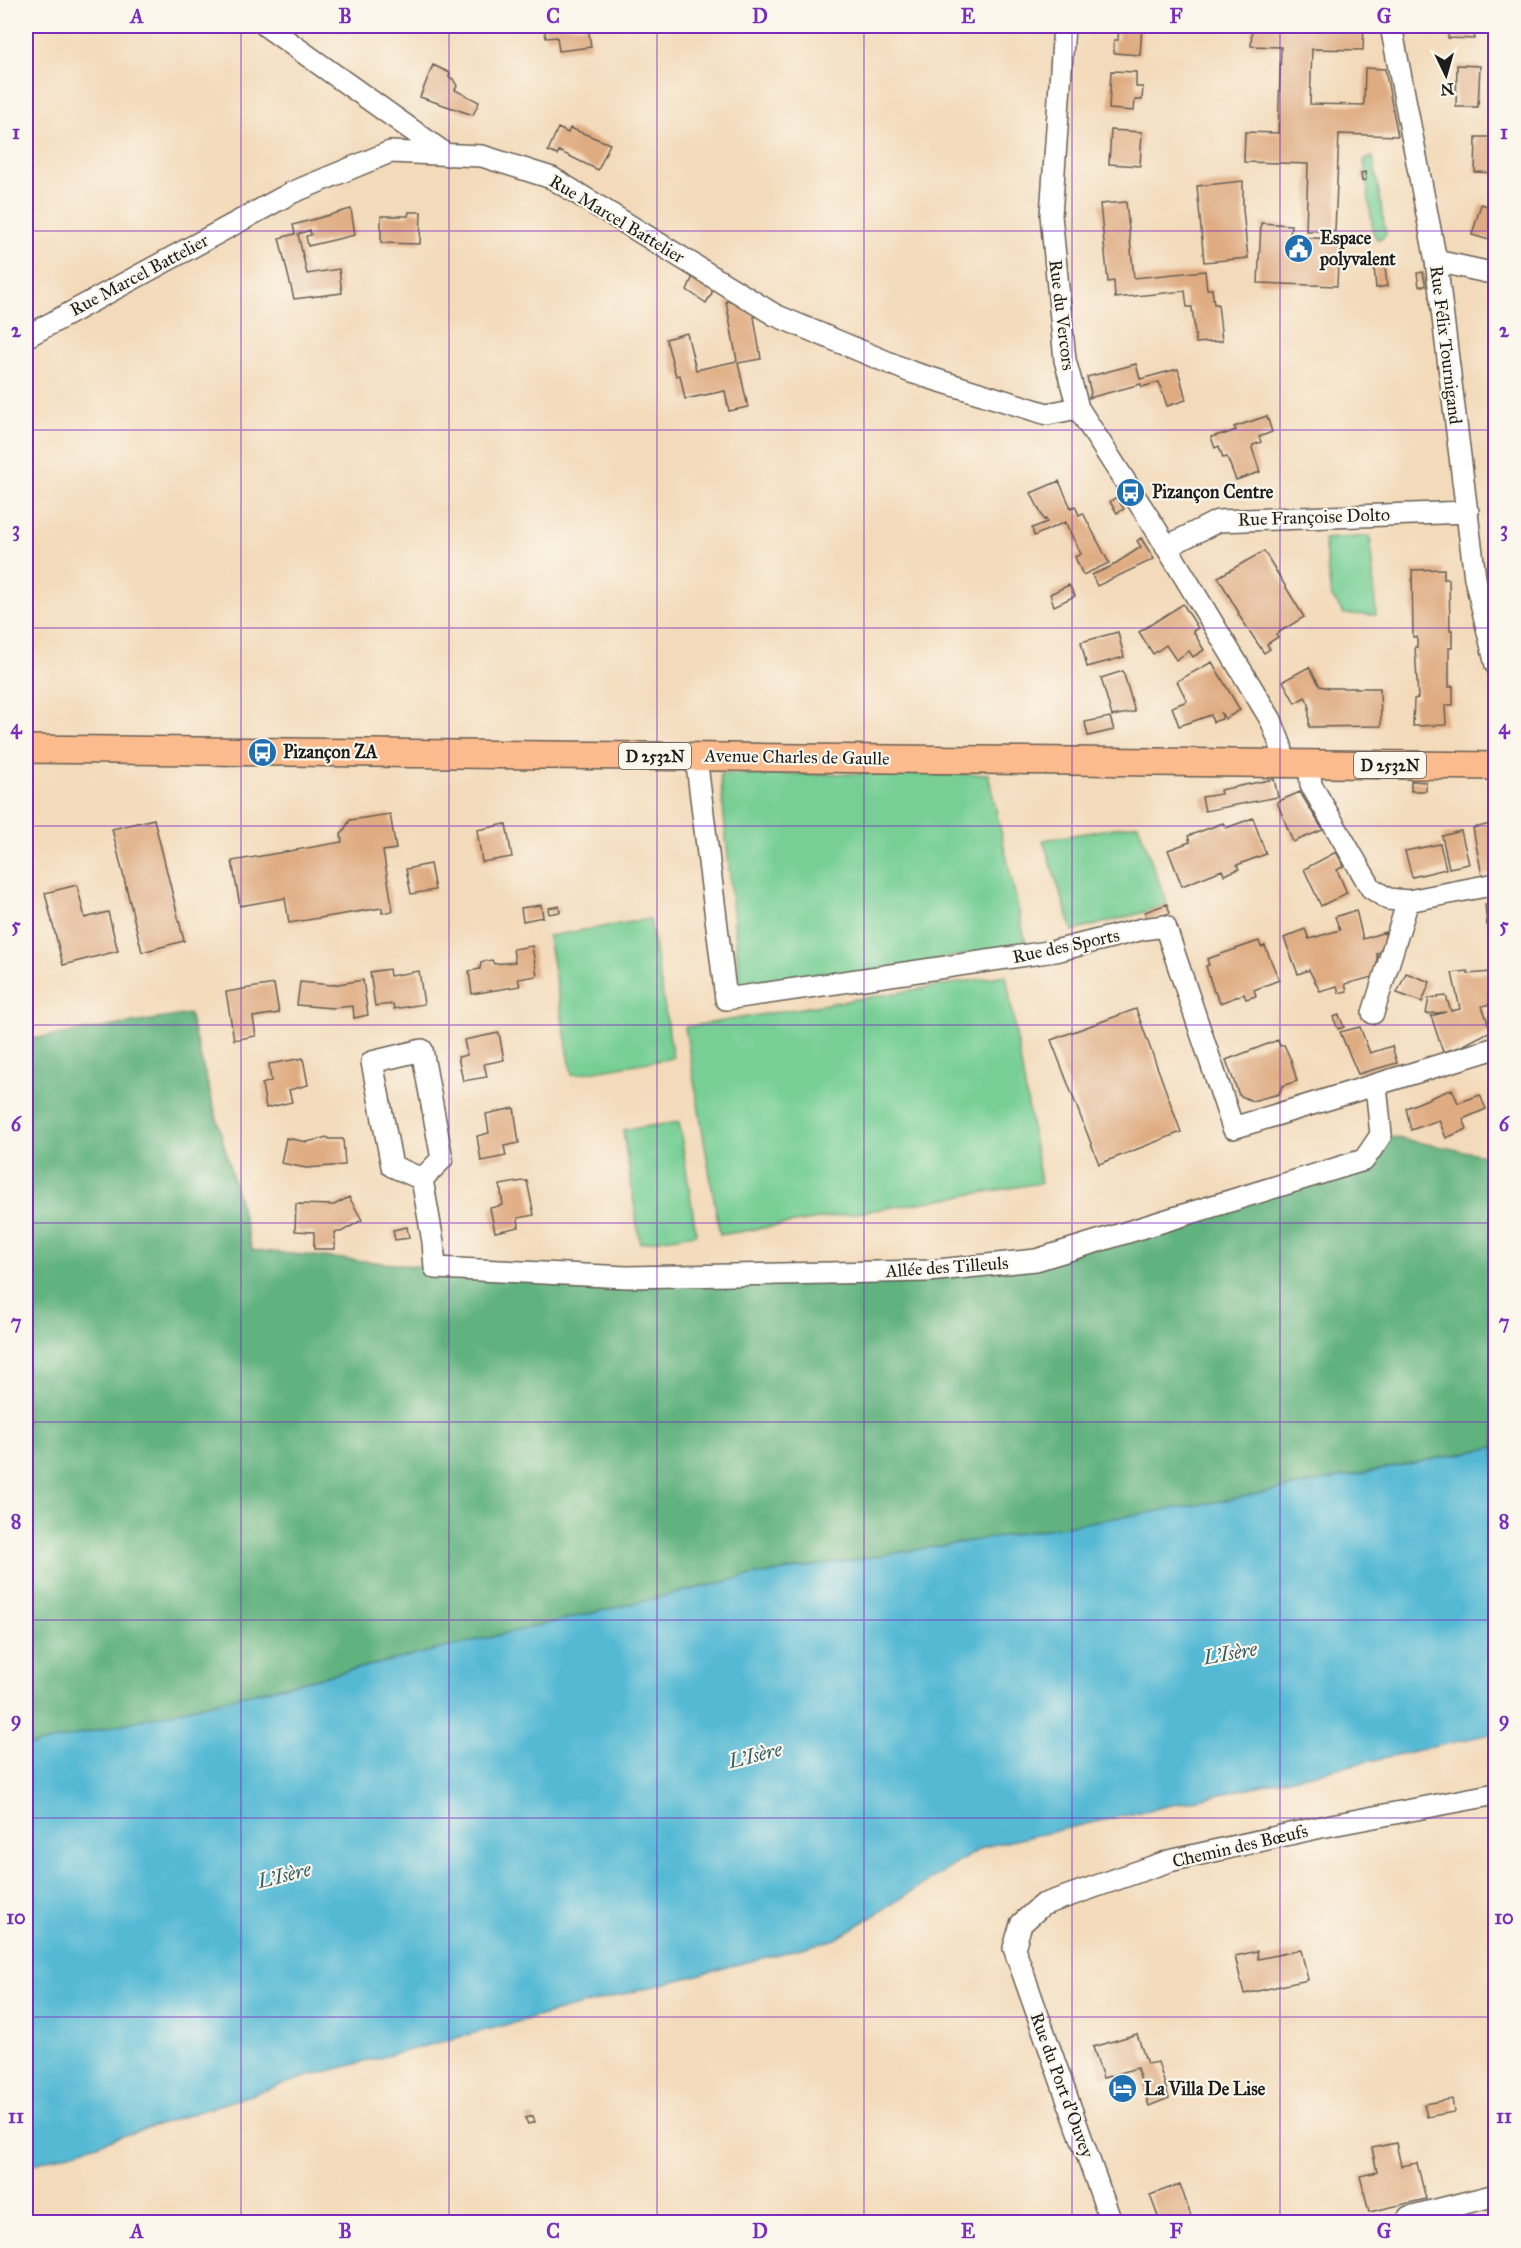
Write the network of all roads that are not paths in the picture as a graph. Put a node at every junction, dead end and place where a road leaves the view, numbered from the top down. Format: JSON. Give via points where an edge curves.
{"nodes":[{"id":1,"x":266,"y":26,"type":"edge"},
{"id":2,"x":1064,"y":26,"type":"edge"},
{"id":3,"x":1391,"y":26,"type":"edge"},
{"id":4,"x":447,"y":154,"type":"junction"},
{"id":5,"x":1436,"y":261,"type":"junction"},
{"id":6,"x":1496,"y":274,"type":"edge"},
{"id":7,"x":26,"y":337,"type":"edge"},
{"id":8,"x":1078,"y":408,"type":"junction"},
{"id":9,"x":1468,"y":512,"type":"junction"},
{"id":10,"x":1166,"y":547,"type":"junction"},
{"id":11,"x":1496,"y":665,"type":"edge"},
{"id":12,"x":26,"y":749,"type":"edge"},
{"id":13,"x":696,"y":757,"type":"junction"},
{"id":14,"x":1296,"y":764,"type":"junction"},
{"id":15,"x":1496,"y":766,"type":"edge"},
{"id":16,"x":1496,"y":884,"type":"edge"},
{"id":17,"x":1408,"y":901,"type":"junction"},
{"id":18,"x":1373,"y":1013,"type":"dead end"},
{"id":19,"x":1496,"y":1048,"type":"edge"},
{"id":20,"x":1376,"y":1085,"type":"junction"},
{"id":21,"x":422,"y":1179,"type":"junction"},
{"id":22,"x":1496,"y":1794,"type":"edge"},
{"id":23,"x":1014,"y":1948,"type":"joint"},
{"id":24,"x":1496,"y":2195,"type":"edge"},
{"id":25,"x":1409,"y":2217,"type":"dead end"},
{"id":26,"x":1111,"y":2223,"type":"edge"}],
"edges":[{"from":1,"to":4,"type":"street"},
{"from":2,"to":8,"type":"street","name":"Rue du Vercors","via":[[1052,215],[1065,360]]},
{"from":3,"to":5,"type":"street","name":"Rue Félix Tournigand"},
{"from":4,"to":7,"type":"street","name":"Rue Marcel Battelier","via":[[390,152],[291,193]]},
{"from":4,"to":8,"type":"street","name":"Rue Marcel Battelier","via":[[482,156],[552,178],[775,315],[911,372],[1047,414]]},
{"from":5,"to":6,"type":"street"},
{"from":5,"to":9,"type":"street","name":"Rue Félix Tournigand"},
{"from":8,"to":10,"type":"street","name":"Rue du Vercors"},
{"from":9,"to":10,"type":"street","name":"Rue Françoise Dolto","via":[[1218,521]]},
{"from":9,"to":11,"type":"street","name":"Rue Félix Tournigand","via":[[1475,578]]},
{"from":10,"to":14,"type":"street","name":"Rue du Vercors"},
{"from":12,"to":13,"type":"main road","name":"Avenue Charles de Gaulle","number":"D 2532N"},
{"from":13,"to":14,"type":"main road","name":"Avenue Charles de Gaulle","number":"D 2532N"},
{"from":13,"to":20,"type":"street","name":"Rue des Sports","via":[[726,999],[1055,951],[1165,926],[1233,1128]]},
{"from":14,"to":15,"type":"main road","name":"Avenue Charles de Gaulle","number":"D 2532N"},
{"from":14,"to":17,"type":"street","name":"Rue du Vercors","via":[[1371,888],[1388,899]]},
{"from":16,"to":17,"type":"street"},
{"from":17,"to":18,"type":"street"},
{"from":19,"to":20,"type":"street","name":"Rue des Sports"},
{"from":20,"to":21,"type":"street","name":"Allée des Tilleuls","via":[[1381,1135],[1364,1160],[1036,1260],[928,1271],[627,1277],[435,1268]]},
{"from":21,"to":21,"type":"street","via":[[442,1159],[422,1050],[372,1062],[392,1166]]},
{"from":22,"to":23,"type":"street","name":"Chemin des Bœufs","via":[[1169,1861],[1042,1905],[1021,1924]]},
{"from":23,"to":26,"type":"street","name":"Rue du Port d'Ouvey"},
{"from":24,"to":25,"type":"street"}]}
